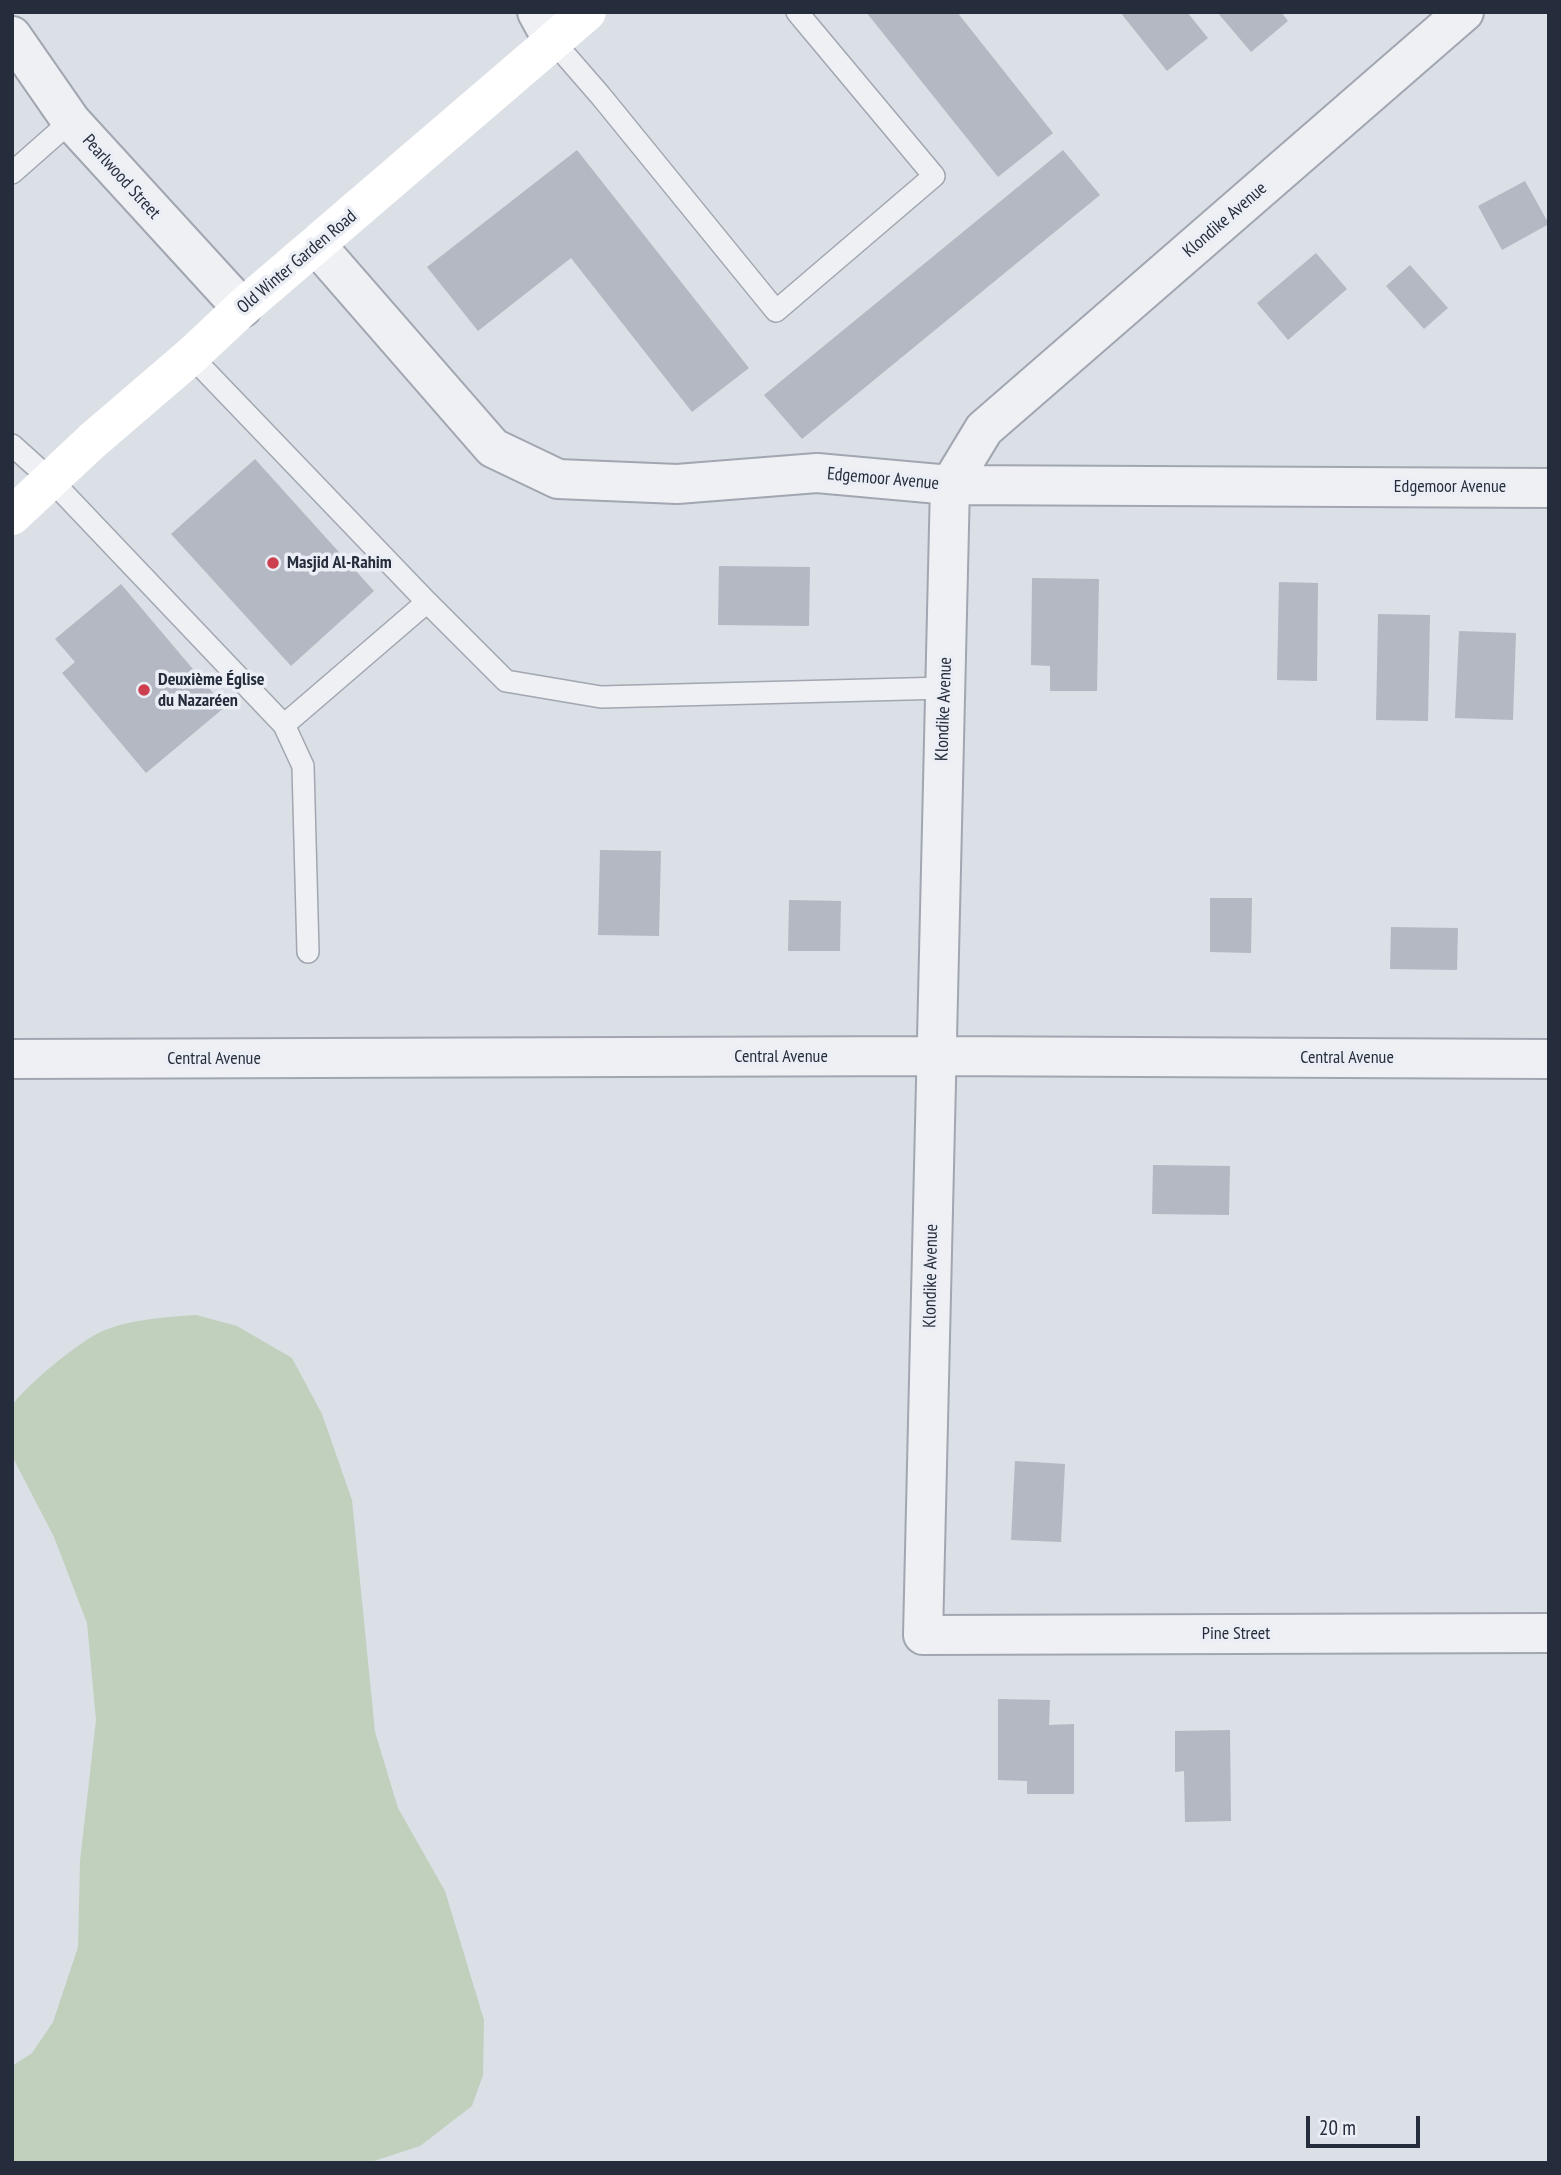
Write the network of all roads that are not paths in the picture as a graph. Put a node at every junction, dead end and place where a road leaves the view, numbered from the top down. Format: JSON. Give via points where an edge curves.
{"nodes":[{"id":1,"x":587,"y":12,"type":"edge"},
{"id":2,"x":797,"y":12,"type":"edge"},
{"id":3,"x":1464,"y":12,"type":"edge"},
{"id":4,"x":545,"y":27,"type":"edge"},
{"id":5,"x":12,"y":36,"type":"edge"},
{"id":6,"x":71,"y":121,"type":"junction"},
{"id":7,"x":12,"y":173,"type":"edge"},
{"id":8,"x":317,"y":246,"type":"junction"},
{"id":9,"x":242,"y":308,"type":"junction"},
{"id":10,"x":191,"y":356,"type":"junction"},
{"id":11,"x":12,"y":445,"type":"edge"},
{"id":12,"x":52,"y":481,"type":"junction"},
{"id":13,"x":950,"y":485,"type":"junction"},
{"id":14,"x":1549,"y":488,"type":"edge"},
{"id":15,"x":12,"y":516,"type":"edge"},
{"id":16,"x":427,"y":602,"type":"junction"},
{"id":17,"x":945,"y":688,"type":"junction"},
{"id":18,"x":284,"y":725,"type":"junction"},
{"id":19,"x":308,"y":951,"type":"dead end"},
{"id":20,"x":935,"y":1056,"type":"junction"},
{"id":21,"x":12,"y":1059,"type":"edge"},
{"id":22,"x":1549,"y":1059,"type":"edge"},
{"id":23,"x":1549,"y":1633,"type":"edge"},
{"id":24,"x":923,"y":1635,"type":"joint"}],
"edges":[{"from":1,"to":4,"type":"main road","name":"Old Winter Garden Road"},
{"from":2,"to":4,"type":"lane","via":[[934,176],[776,310]]},
{"from":3,"to":13,"type":"street","name":"Klondike Avenue","via":[[984,429]]},
{"from":4,"to":8,"type":"main road","name":"Old Winter Garden Road"},
{"from":5,"to":6,"type":"street","name":"Pearlwood Street"},
{"from":6,"to":7,"type":"lane"},
{"from":6,"to":9,"type":"street","name":"Pearlwood Street"},
{"from":8,"to":9,"type":"main road","name":"Old Winter Garden Road"},
{"from":8,"to":13,"type":"street","name":"Edgemoor Avenue","via":[[494,449],[558,479],[677,484],[817,473]]},
{"from":9,"to":10,"type":"main road","name":"Old Winter Garden Road"},
{"from":10,"to":12,"type":"main road","name":"Old Winter Garden Road"},
{"from":10,"to":16,"type":"lane"},
{"from":11,"to":12,"type":"lane"},
{"from":12,"to":15,"type":"main road","name":"Old Winter Garden Road"},
{"from":12,"to":18,"type":"lane"},
{"from":13,"to":14,"type":"street","name":"Edgemoor Avenue"},
{"from":13,"to":17,"type":"street","name":"Klondike Avenue"},
{"from":16,"to":17,"type":"lane","via":[[506,681],[601,697]]},
{"from":16,"to":18,"type":"lane"},
{"from":17,"to":20,"type":"street","name":"Klondike Avenue"},
{"from":18,"to":19,"type":"lane","via":[[303,766]]},
{"from":20,"to":21,"type":"street","name":"Central Avenue"},
{"from":20,"to":22,"type":"street","name":"Central Avenue"},
{"from":20,"to":24,"type":"street","name":"Klondike Avenue"},
{"from":23,"to":24,"type":"street","name":"Pine Street"}]}
